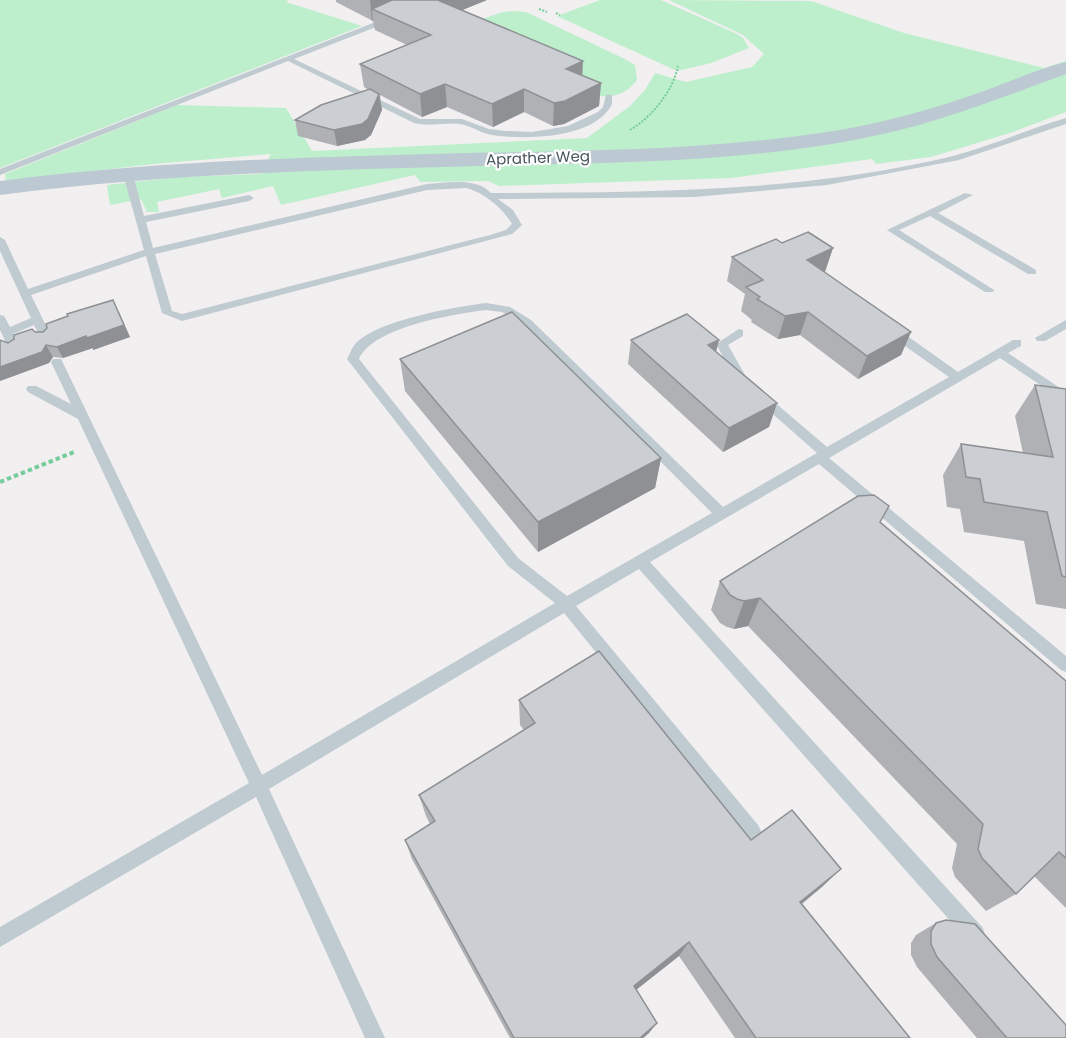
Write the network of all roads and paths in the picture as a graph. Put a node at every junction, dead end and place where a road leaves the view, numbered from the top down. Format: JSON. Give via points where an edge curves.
{"nodes":[{"id":1,"x":539,"y":9,"type":"dead end"},
{"id":2,"x":547,"y":12,"type":"dead end"},
{"id":3,"x":405,"y":13,"type":"edge"},
{"id":4,"x":556,"y":13,"type":"dead end"},
{"id":5,"x":560,"y":15,"type":"dead end"},
{"id":6,"x":289,"y":58,"type":"junction"},
{"id":7,"x":678,"y":66,"type":"dead end"},
{"id":8,"x":1066,"y":68,"type":"edge"},
{"id":9,"x":609,"y":97,"type":"dead end"},
{"id":10,"x":1066,"y":121,"type":"edge"},
{"id":11,"x":627,"y":132,"type":"dead end"},
{"id":12,"x":0,"y":172,"type":"edge"},
{"id":13,"x":128,"y":174,"type":"junction"},
{"id":14,"x":0,"y":188,"type":"edge"},
{"id":15,"x":968,"y":195,"type":"dead end"},
{"id":16,"x":488,"y":196,"type":"junction"},
{"id":17,"x":249,"y":198,"type":"dead end"},
{"id":18,"x":930,"y":212,"type":"junction"},
{"id":19,"x":140,"y":220,"type":"junction"},
{"id":20,"x":0,"y":240,"type":"edge"},
{"id":21,"x":149,"y":252,"type":"junction"},
{"id":22,"x":1032,"y":272,"type":"dead end"},
{"id":23,"x":989,"y":290,"type":"dead end"},
{"id":24,"x":25,"y":294,"type":"junction"},
{"id":25,"x":0,"y":318,"type":"edge"},
{"id":26,"x":37,"y":320,"type":"junction"},
{"id":27,"x":884,"y":326,"type":"edge"},
{"id":28,"x":1063,"y":330,"type":"edge"},
{"id":29,"x":7,"y":332,"type":"junction"},
{"id":30,"x":739,"y":333,"type":"dead end"},
{"id":31,"x":46,"y":338,"type":"edge"},
{"id":32,"x":1041,"y":338,"type":"dead end"},
{"id":33,"x":1017,"y":343,"type":"dead end"},
{"id":34,"x":14,"y":348,"type":"edge"},
{"id":35,"x":1000,"y":353,"type":"junction"},
{"id":36,"x":57,"y":362,"type":"dead end"},
{"id":37,"x":959,"y":378,"type":"junction"},
{"id":38,"x":32,"y":388,"type":"dead end"},
{"id":39,"x":1066,"y":398,"type":"edge"},
{"id":40,"x":83,"y":416,"type":"junction"},
{"id":41,"x":96,"y":443,"type":"junction"},
{"id":42,"x":823,"y":456,"type":"junction"},
{"id":43,"x":0,"y":482,"type":"edge"},
{"id":44,"x":722,"y":514,"type":"junction"},
{"id":45,"x":640,"y":561,"type":"junction"},
{"id":46,"x":566,"y":604,"type":"junction"},
{"id":47,"x":1066,"y":665,"type":"edge"},
{"id":48,"x":259,"y":786,"type":"junction"},
{"id":49,"x":752,"y":831,"type":"dead end"},
{"id":50,"x":0,"y":938,"type":"edge"},
{"id":51,"x":987,"y":947,"type":"edge"},
{"id":52,"x":375,"y":1038,"type":"edge"}],
"edges":[{"from":1,"to":2,"type":"path"},
{"from":3,"to":6,"type":"lane"},
{"from":4,"to":5,"type":"path"},
{"from":6,"to":9,"type":"lane","via":[[417,121],[430,125],[462,122],[495,133],[566,131],[602,113]]},
{"from":6,"to":12,"type":"lane"},
{"from":7,"to":11,"type":"path","via":[[675,82],[644,122]]},
{"from":8,"to":13,"type":"street","name":"Aprather Weg","via":[[925,116],[862,133],[786,144],[593,156]]},
{"from":10,"to":16,"type":"lane","via":[[956,158],[827,182],[694,194]]},
{"from":13,"to":14,"type":"street","name":"Aprather Weg"},
{"from":13,"to":19,"type":"lane"},
{"from":15,"to":18,"type":"lane"},
{"from":16,"to":21,"type":"lane","via":[[482,189],[465,185],[427,187]]},
{"from":16,"to":21,"type":"lane","via":[[510,212],[517,225],[510,232],[182,318],[167,313]]},
{"from":17,"to":19,"type":"lane"},
{"from":18,"to":22,"type":"lane"},
{"from":18,"to":23,"type":"lane","via":[[892,230]]},
{"from":19,"to":21,"type":"lane"},
{"from":20,"to":24,"type":"lane"},
{"from":21,"to":24,"type":"lane"},
{"from":24,"to":26,"type":"lane"},
{"from":25,"to":29,"type":"lane"},
{"from":26,"to":29,"type":"lane"},
{"from":26,"to":31,"type":"lane"},
{"from":27,"to":37,"type":"lane"},
{"from":28,"to":32,"type":"lane"},
{"from":29,"to":34,"type":"lane"},
{"from":30,"to":42,"type":"lane","via":[[722,344],[740,379]]},
{"from":33,"to":35,"type":"lane"},
{"from":35,"to":37,"type":"lane"},
{"from":35,"to":39,"type":"lane"},
{"from":36,"to":40,"type":"lane"},
{"from":37,"to":42,"type":"lane"},
{"from":38,"to":40,"type":"lane"},
{"from":40,"to":41,"type":"lane"},
{"from":41,"to":43,"type":"path"},
{"from":41,"to":48,"type":"lane"},
{"from":42,"to":44,"type":"lane"},
{"from":42,"to":47,"type":"lane"},
{"from":44,"to":45,"type":"lane"},
{"from":44,"to":46,"type":"lane","via":[[512,311],[477,308],[396,326],[359,346],[353,359],[513,562]]},
{"from":45,"to":46,"type":"lane"},
{"from":45,"to":51,"type":"lane"},
{"from":46,"to":48,"type":"lane"},
{"from":46,"to":49,"type":"lane"},
{"from":48,"to":50,"type":"lane"},
{"from":48,"to":52,"type":"lane"}]}
